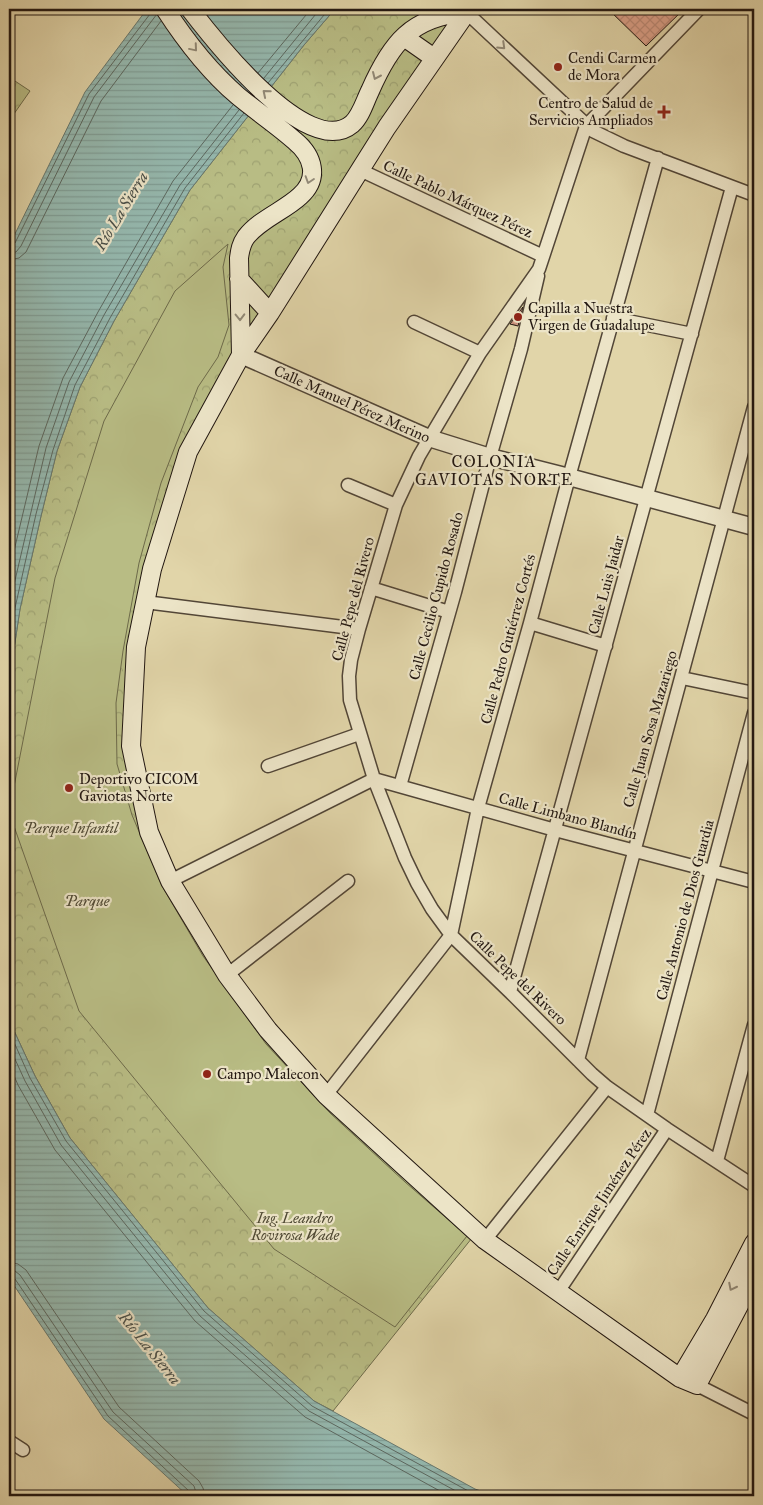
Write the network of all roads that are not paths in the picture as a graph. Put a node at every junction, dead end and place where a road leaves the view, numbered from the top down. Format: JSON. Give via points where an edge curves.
{"nodes":[{"id":1,"x":165,"y":9,"type":"edge"},
{"id":2,"x":190,"y":9,"type":"edge"},
{"id":3,"x":699,"y":9,"type":"edge"},
{"id":4,"x":467,"y":10,"type":"edge"},
{"id":5,"x":404,"y":37,"type":"junction"},
{"id":6,"x":434,"y":58,"type":"junction"},
{"id":7,"x":586,"y":126,"type":"junction"},
{"id":8,"x":658,"y":158,"type":"junction"},
{"id":9,"x":360,"y":170,"type":"junction"},
{"id":10,"x":732,"y":187,"type":"junction"},
{"id":11,"x":754,"y":195,"type":"edge"},
{"id":12,"x":541,"y":262,"type":"junction"},
{"id":13,"x":239,"y":279,"type":"junction"},
{"id":14,"x":270,"y":313,"type":"junction"},
{"id":15,"x":613,"y":318,"type":"junction"},
{"id":16,"x":414,"y":322,"type":"dead end"},
{"id":17,"x":692,"y":334,"type":"junction"},
{"id":18,"x":480,"y":354,"type":"junction"},
{"id":19,"x":241,"y":355,"type":"junction"},
{"id":20,"x":754,"y":407,"type":"edge"},
{"id":21,"x":429,"y":438,"type":"junction"},
{"id":22,"x":490,"y":457,"type":"junction"},
{"id":23,"x":569,"y":477,"type":"junction"},
{"id":24,"x":348,"y":485,"type":"dead end"},
{"id":25,"x":646,"y":498,"type":"junction"},
{"id":26,"x":396,"y":505,"type":"junction"},
{"id":27,"x":725,"y":518,"type":"junction"},
{"id":28,"x":754,"y":528,"type":"edge"},
{"id":29,"x":371,"y":588,"type":"junction"},
{"id":30,"x":145,"y":602,"type":"junction"},
{"id":31,"x":449,"y":612,"type":"junction"},
{"id":32,"x":530,"y":623,"type":"junction"},
{"id":33,"x":359,"y":628,"type":"junction"},
{"id":34,"x":606,"y":646,"type":"junction"},
{"id":35,"x":682,"y":678,"type":"junction"},
{"id":36,"x":754,"y":693,"type":"edge"},
{"id":37,"x":754,"y":713,"type":"edge"},
{"id":38,"x":359,"y":734,"type":"junction"},
{"id":39,"x":268,"y":766,"type":"dead end"},
{"id":40,"x":374,"y":778,"type":"junction"},
{"id":41,"x":400,"y":786,"type":"junction"},
{"id":42,"x":478,"y":808,"type":"junction"},
{"id":43,"x":555,"y":830,"type":"junction"},
{"id":44,"x":633,"y":850,"type":"junction"},
{"id":45,"x":712,"y":872,"type":"junction"},
{"id":46,"x":170,"y":881,"type":"junction"},
{"id":47,"x":348,"y":881,"type":"dead end"},
{"id":48,"x":754,"y":882,"type":"edge"},
{"id":49,"x":451,"y":935,"type":"junction"},
{"id":50,"x":227,"y":975,"type":"junction"},
{"id":51,"x":510,"y":992,"type":"junction"},
{"id":52,"x":754,"y":1024,"type":"edge"},
{"id":53,"x":578,"y":1060,"type":"junction"},
{"id":54,"x":607,"y":1087,"type":"junction"},
{"id":55,"x":326,"y":1095,"type":"junction"},
{"id":56,"x":647,"y":1115,"type":"junction"},
{"id":57,"x":667,"y":1130,"type":"junction"},
{"id":58,"x":717,"y":1161,"type":"junction"},
{"id":59,"x":754,"y":1186,"type":"edge"},
{"id":60,"x":485,"y":1240,"type":"junction"},
{"id":61,"x":754,"y":1243,"type":"edge"},
{"id":62,"x":754,"y":1277,"type":"edge"},
{"id":63,"x":558,"y":1292,"type":"junction"},
{"id":64,"x":749,"y":1301,"type":"edge"},
{"id":65,"x":680,"y":1378,"type":"junction"},
{"id":66,"x":697,"y":1385,"type":"junction"},
{"id":67,"x":754,"y":1414,"type":"edge"},
{"id":68,"x":9,"y":1441,"type":"edge"},
{"id":69,"x":23,"y":1450,"type":"dead end"}],
"edges":[{"from":1,"to":13,"type":"main road","one_way":true,"via":[[193,47],[236,95],[293,139],[310,159],[311,179],[307,188],[250,232],[240,246]]},
{"from":5,"to":2,"type":"main road","one_way":true,"via":[[392,48],[352,124],[328,131],[305,123],[266,94],[232,62]]},
{"from":3,"to":7,"type":"street","name":"Calle Pepe del Rivero"},
{"from":4,"to":5,"type":"main road","via":[[433,18]]},
{"from":4,"to":6,"type":"main road"},
{"from":4,"to":7,"type":"street","one_way":true},
{"from":5,"to":6,"type":"main road"},
{"from":6,"to":9,"type":"main road"},
{"from":7,"to":8,"type":"street"},
{"from":7,"to":12,"type":"street","name":"Calle Pepe del Rivero"},
{"from":8,"to":10,"type":"street"},
{"from":8,"to":15,"type":"street","name":"Calle Pedro Gutiérrez Cortés"},
{"from":9,"to":12,"type":"street","name":"Calle Pablo Márquez Pérez"},
{"from":9,"to":14,"type":"main road"},
{"from":10,"to":11,"type":"street"},
{"from":10,"to":17,"type":"street","name":"Calle Luis Jaidar"},
{"from":12,"to":18,"type":"street","name":"Calle Pepe del Rivero"},
{"from":12,"to":22,"type":"street","name":"Calle Cecilio Cupido Rosado","via":[[522,349]]},
{"from":13,"to":14,"type":"main road"},
{"from":13,"to":19,"type":"main road","one_way":true},
{"from":14,"to":19,"type":"main road"},
{"from":15,"to":17,"type":"street"},
{"from":15,"to":23,"type":"street","name":"Calle Pedro Gutiérrez Cortés"},
{"from":16,"to":18,"type":"street"},
{"from":17,"to":25,"type":"street","name":"Calle Luis Jaidar"},
{"from":18,"to":21,"type":"street","name":"Calle Pepe del Rivero"},
{"from":19,"to":21,"type":"street","name":"Calle Manuel Pérez Merino"},
{"from":19,"to":30,"type":"main road","via":[[188,452]]},
{"from":20,"to":27,"type":"street","name":"Calle Juan Sosa Mazariego"},
{"from":21,"to":22,"type":"street","name":"Calle Manuel Pérez Merino"},
{"from":21,"to":26,"type":"street","name":"Calle Pepe del Rivero"},
{"from":22,"to":23,"type":"street","name":"Calle Manuel Pérez Merino"},
{"from":22,"to":31,"type":"street","name":"Calle Cecilio Cupido Rosado"},
{"from":23,"to":25,"type":"street","name":"Calle Manuel Pérez Merino"},
{"from":23,"to":32,"type":"street","name":"Calle Pedro Gutiérrez Cortés"},
{"from":24,"to":26,"type":"street"},
{"from":25,"to":27,"type":"street","name":"Calle Manuel Pérez Merino"},
{"from":25,"to":34,"type":"street","name":"Calle Luis Jaidar"},
{"from":26,"to":29,"type":"street","name":"Calle Pepe del Rivero"},
{"from":27,"to":28,"type":"street","name":"Calle Manuel Pérez Merino"},
{"from":27,"to":35,"type":"street","name":"Calle Juan Sosa Mazariego"},
{"from":29,"to":31,"type":"street"},
{"from":29,"to":33,"type":"street","name":"Calle Pepe del Rivero"},
{"from":30,"to":33,"type":"street"},
{"from":30,"to":46,"type":"main road","via":[[136,647],[131,746],[149,832]]},
{"from":31,"to":41,"type":"street","name":"Calle Cecilio Cupido Rosado"},
{"from":32,"to":34,"type":"street"},
{"from":32,"to":42,"type":"street","name":"Calle Pedro Gutiérrez Cortés"},
{"from":33,"to":38,"type":"street","name":"Calle Pepe del Rivero","via":[[349,684],[351,709]]},
{"from":34,"to":43,"type":"street","name":"Calle Luis Jaidar"},
{"from":35,"to":36,"type":"street"},
{"from":35,"to":44,"type":"street","name":"Calle Juan Sosa Mazariego"},
{"from":37,"to":45,"type":"street","name":"Calle Antonio de Dios Guardia"},
{"from":38,"to":39,"type":"street"},
{"from":38,"to":40,"type":"street","name":"Calle Pepe del Rivero"},
{"from":40,"to":41,"type":"street","name":"Calle Limbano Blandín"},
{"from":40,"to":46,"type":"street"},
{"from":40,"to":49,"type":"street","name":"Calle Pepe del Rivero","via":[[417,883]]},
{"from":41,"to":42,"type":"street","name":"Calle Limbano Blandín"},
{"from":42,"to":43,"type":"street","name":"Calle Limbano Blandín"},
{"from":42,"to":49,"type":"street","name":"Calle Pedro Gutiérrez Cortés"},
{"from":43,"to":44,"type":"street","name":"Calle Limbano Blandín"},
{"from":43,"to":51,"type":"street","name":"Calle Luis Jaidar"},
{"from":44,"to":45,"type":"street","name":"Calle Limbano Blandín"},
{"from":44,"to":53,"type":"street","name":"Calle Juan Sosa Mazariego"},
{"from":45,"to":48,"type":"street","name":"Calle Limbano Blandín"},
{"from":45,"to":56,"type":"street","name":"Calle Antonio de Dios Guardia"},
{"from":46,"to":50,"type":"main road"},
{"from":47,"to":50,"type":"street"},
{"from":49,"to":51,"type":"street","name":"Calle Pepe del Rivero"},
{"from":49,"to":55,"type":"street","name":"Calle Pedro Gutiérrez Cortés"},
{"from":50,"to":55,"type":"main road","via":[[268,1030]]},
{"from":51,"to":53,"type":"street","name":"Calle Pepe del Rivero"},
{"from":52,"to":58,"type":"street"},
{"from":53,"to":54,"type":"street","name":"Calle Pepe del Rivero"},
{"from":54,"to":56,"type":"street","name":"Calle Pepe del Rivero"},
{"from":54,"to":60,"type":"street"},
{"from":55,"to":60,"type":"main road"},
{"from":56,"to":57,"type":"street","name":"Calle Pepe del Rivero"},
{"from":57,"to":58,"type":"street","name":"Calle Pepe del Rivero"},
{"from":57,"to":63,"type":"street","name":"Calle Enrique Jiménez Pérez"},
{"from":58,"to":59,"type":"street","name":"Calle Pepe del Rivero"},
{"from":60,"to":63,"type":"main road"},
{"from":61,"to":65,"type":"main road","one_way":true},
{"from":62,"to":64,"type":"main road"},
{"from":63,"to":65,"type":"main road"},
{"from":64,"to":66,"type":"main road"},
{"from":65,"to":66,"type":"main road"},
{"from":66,"to":67,"type":"street"},
{"from":68,"to":69,"type":"street"}]}
